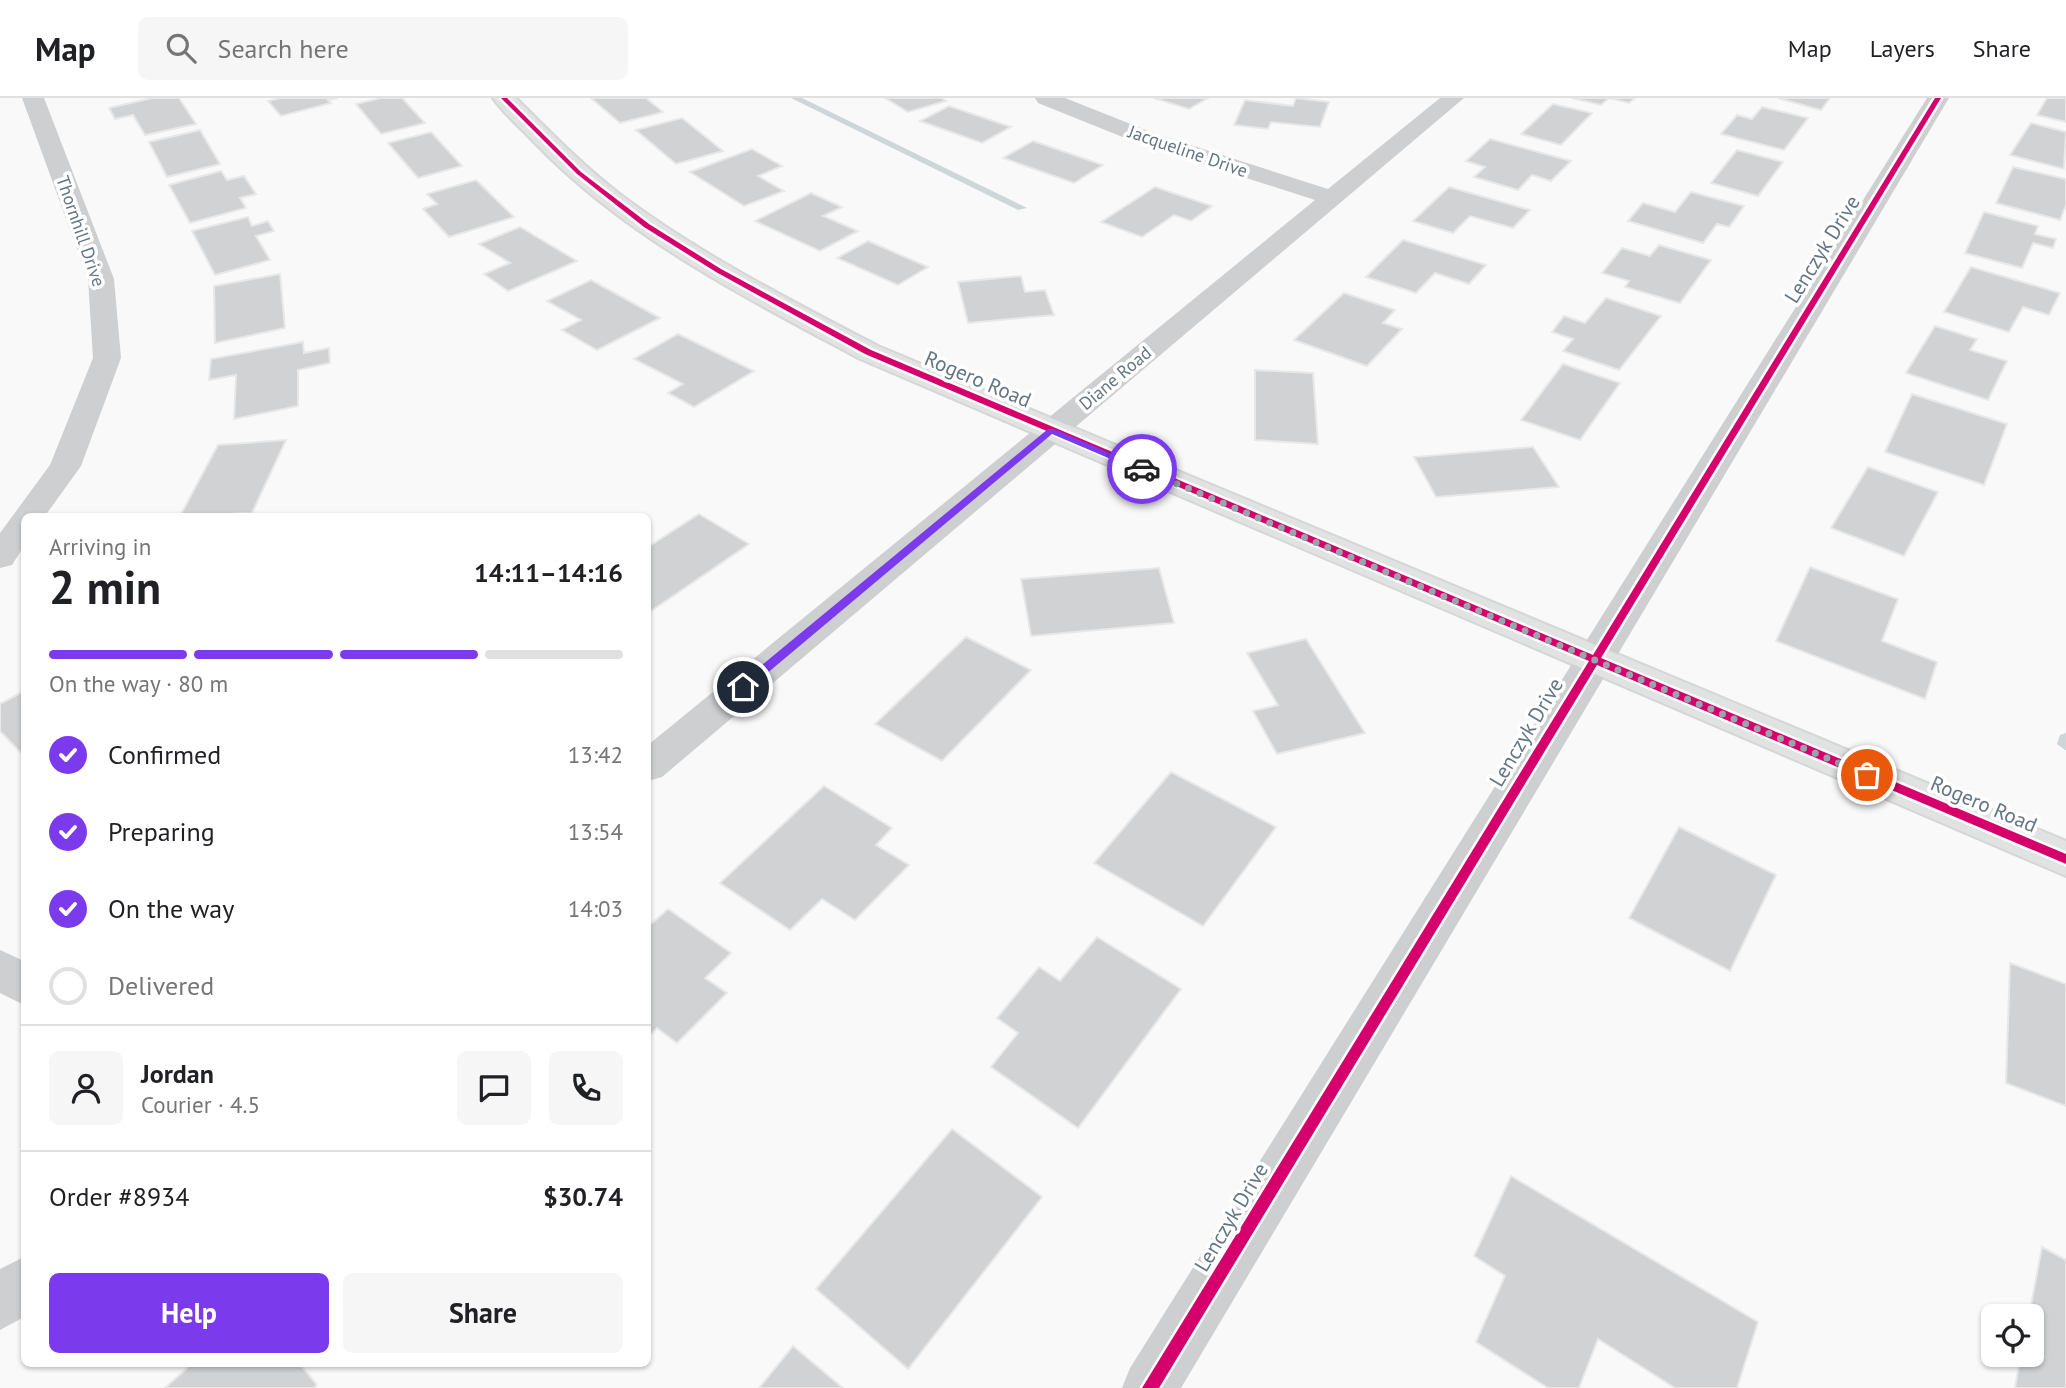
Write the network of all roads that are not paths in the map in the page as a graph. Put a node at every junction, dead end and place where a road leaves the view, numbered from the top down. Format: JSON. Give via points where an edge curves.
{"nodes":[{"id":1,"x":33,"y":98,"type":"edge"},
{"id":2,"x":503,"y":98,"type":"edge"},
{"id":3,"x":1046,"y":98,"type":"edge"},
{"id":4,"x":1453,"y":98,"type":"edge"},
{"id":5,"x":1938,"y":98,"type":"edge"},
{"id":6,"x":1332,"y":198,"type":"junction"},
{"id":7,"x":1051,"y":431,"type":"junction"},
{"id":8,"x":31,"y":513,"type":"edge"},
{"id":9,"x":21,"y":527,"type":"edge"},
{"id":10,"x":0,"y":557,"type":"edge"},
{"id":11,"x":1593,"y":660,"type":"junction"},
{"id":12,"x":651,"y":764,"type":"edge"},
{"id":13,"x":2066,"y":859,"type":"edge"},
{"id":14,"x":0,"y":969,"type":"edge"},
{"id":15,"x":21,"y":983,"type":"edge"},
{"id":16,"x":21,"y":1286,"type":"edge"},
{"id":17,"x":0,"y":1303,"type":"edge"},
{"id":18,"x":1150,"y":1388,"type":"edge"}],
"edges":[{"from":1,"to":8,"type":"street","name":"Thornhill Drive","via":[[101,279],[107,358],[65,466]]},
{"from":2,"to":7,"type":"street","name":"Rogero Road","via":[[579,173],[644,223],[738,283],[869,352]]},
{"from":3,"to":6,"type":"street","name":"Jacqueline Drive","via":[[1148,139]]},
{"from":4,"to":6,"type":"street","name":"Diane Road"},
{"from":5,"to":11,"type":"street","name":"Lenczyk Drive"},
{"from":6,"to":7,"type":"street","name":"Diane Road"},
{"from":7,"to":11,"type":"street","name":"Rogero Road"},
{"from":7,"to":12,"type":"street","name":"Diane Road"},
{"from":9,"to":10,"type":"street"},
{"from":11,"to":13,"type":"street","name":"Rogero Road"},
{"from":11,"to":18,"type":"street","name":"Lenczyk Drive"},
{"from":14,"to":15,"type":"street"},
{"from":16,"to":17,"type":"street"}]}
